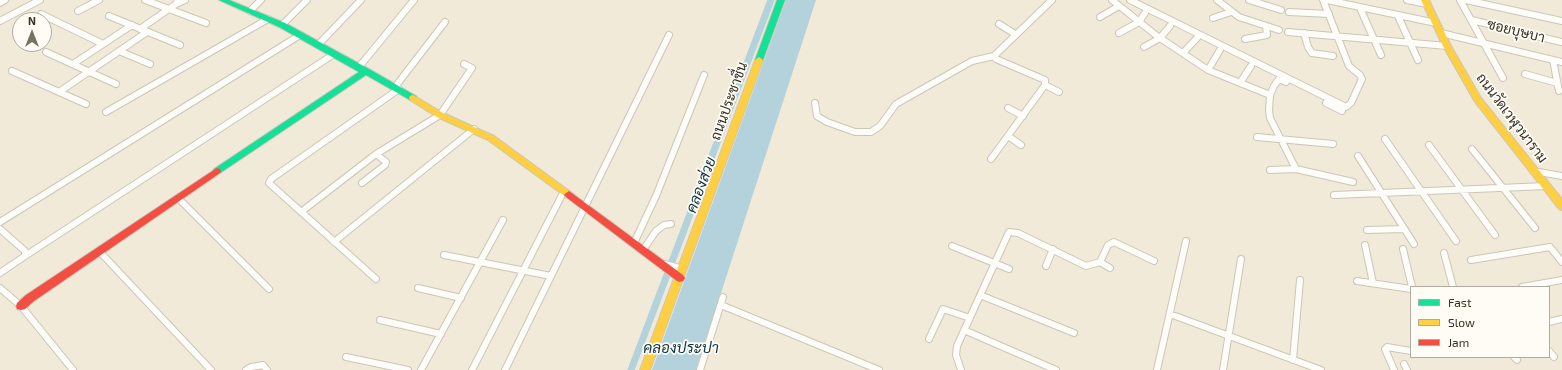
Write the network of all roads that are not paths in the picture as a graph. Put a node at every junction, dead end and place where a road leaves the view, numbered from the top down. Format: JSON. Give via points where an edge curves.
{"nodes":[{"id":1,"x":5,"y":0,"type":"edge"},
{"id":2,"x":40,"y":0,"type":"edge"},
{"id":3,"x":99,"y":0,"type":"edge"},
{"id":4,"x":145,"y":0,"type":"edge"},
{"id":5,"x":185,"y":0,"type":"edge"},
{"id":6,"x":223,"y":0,"type":"edge"},
{"id":7,"x":262,"y":0,"type":"edge"},
{"id":8,"x":307,"y":0,"type":"edge"},
{"id":9,"x":361,"y":0,"type":"edge"},
{"id":10,"x":414,"y":0,"type":"edge"},
{"id":11,"x":781,"y":0,"type":"edge"},
{"id":12,"x":1052,"y":0,"type":"edge"},
{"id":13,"x":1112,"y":0,"type":"edge"},
{"id":14,"x":1130,"y":0,"type":"edge"},
{"id":15,"x":1218,"y":0,"type":"edge"},
{"id":16,"x":1249,"y":0,"type":"edge"},
{"id":17,"x":1323,"y":0,"type":"edge"},
{"id":18,"x":1327,"y":0,"type":"edge"},
{"id":19,"x":1407,"y":0,"type":"edge"},
{"id":20,"x":1460,"y":0,"type":"edge"},
{"id":21,"x":1466,"y":0,"type":"edge"},
{"id":22,"x":177,"y":2,"type":"edge"},
{"id":23,"x":1426,"y":2,"type":"edge"},
{"id":24,"x":0,"y":3,"type":"edge"},
{"id":25,"x":1120,"y":6,"type":"junction"},
{"id":26,"x":1360,"y":8,"type":"junction"},
{"id":27,"x":168,"y":9,"type":"junction"},
{"id":28,"x":1282,"y":10,"type":"dead end"},
{"id":29,"x":78,"y":11,"type":"dead end"},
{"id":30,"x":250,"y":11,"type":"junction"},
{"id":31,"x":1231,"y":12,"type":"junction"},
{"id":32,"x":1289,"y":12,"type":"dead end"},
{"id":33,"x":1144,"y":14,"type":"dead end"},
{"id":34,"x":1329,"y":14,"type":"junction"},
{"id":35,"x":109,"y":16,"type":"dead end"},
{"id":36,"x":1398,"y":16,"type":"junction"},
{"id":37,"x":1100,"y":17,"type":"dead end"},
{"id":38,"x":1213,"y":18,"type":"dead end"},
{"id":39,"x":268,"y":19,"type":"junction"},
{"id":40,"x":52,"y":20,"type":"edge"},
{"id":41,"x":1472,"y":20,"type":"junction"},
{"id":42,"x":0,"y":21,"type":"edge"},
{"id":43,"x":1562,"y":21,"type":"edge"},
{"id":44,"x":446,"y":22,"type":"dead end"},
{"id":45,"x":1139,"y":22,"type":"junction"},
{"id":46,"x":206,"y":23,"type":"dead end"},
{"id":47,"x":1436,"y":23,"type":"junction"},
{"id":48,"x":999,"y":24,"type":"dead end"},
{"id":49,"x":132,"y":25,"type":"junction"},
{"id":50,"x":282,"y":25,"type":"junction"},
{"id":51,"x":1170,"y":26,"type":"dead end"},
{"id":52,"x":1266,"y":26,"type":"junction"},
{"id":53,"x":140,"y":29,"type":"junction"},
{"id":54,"x":1279,"y":30,"type":"dead end"},
{"id":55,"x":147,"y":32,"type":"junction"},
{"id":56,"x":1288,"y":32,"type":"dead end"},
{"id":57,"x":1119,"y":33,"type":"dead end"},
{"id":58,"x":1304,"y":33,"type":"junction"},
{"id":59,"x":1441,"y":33,"type":"junction"},
{"id":60,"x":1015,"y":34,"type":"junction"},
{"id":61,"x":300,"y":35,"type":"junction"},
{"id":62,"x":669,"y":35,"type":"dead end"},
{"id":63,"x":1338,"y":35,"type":"junction"},
{"id":64,"x":1160,"y":38,"type":"junction"},
{"id":65,"x":1197,"y":38,"type":"dead end"},
{"id":66,"x":1245,"y":39,"type":"dead end"},
{"id":67,"x":1373,"y":39,"type":"junction"},
{"id":68,"x":1410,"y":42,"type":"junction"},
{"id":69,"x":1561,"y":42,"type":"dead end"},
{"id":70,"x":1485,"y":43,"type":"junction"},
{"id":71,"x":103,"y":44,"type":"junction"},
{"id":72,"x":180,"y":45,"type":"dead end"},
{"id":73,"x":318,"y":45,"type":"junction"},
{"id":74,"x":1447,"y":46,"type":"junction"},
{"id":75,"x":1144,"y":47,"type":"dead end"},
{"id":76,"x":1220,"y":50,"type":"dead end"},
{"id":77,"x":119,"y":51,"type":"junction"},
{"id":78,"x":46,"y":52,"type":"dead end"},
{"id":79,"x":1183,"y":53,"type":"junction"},
{"id":80,"x":334,"y":54,"type":"junction"},
{"id":81,"x":1381,"y":55,"type":"dead end"},
{"id":82,"x":994,"y":56,"type":"junction"},
{"id":83,"x":1333,"y":56,"type":"dead end"},
{"id":84,"x":1418,"y":60,"type":"dead end"},
{"id":85,"x":1553,"y":60,"type":"junction"},
{"id":86,"x":1562,"y":62,"type":"edge"},
{"id":87,"x":73,"y":64,"type":"junction"},
{"id":88,"x":150,"y":64,"type":"dead end"},
{"id":89,"x":464,"y":64,"type":"dead end"},
{"id":90,"x":1251,"y":66,"type":"dead end"},
{"id":91,"x":362,"y":69,"type":"junction"},
{"id":92,"x":1208,"y":70,"type":"junction"},
{"id":93,"x":12,"y":71,"type":"dead end"},
{"id":94,"x":89,"y":72,"type":"junction"},
{"id":95,"x":1525,"y":74,"type":"dead end"},
{"id":96,"x":704,"y":75,"type":"dead end"},
{"id":97,"x":1503,"y":78,"type":"dead end"},
{"id":98,"x":1240,"y":83,"type":"junction"},
{"id":99,"x":1557,"y":83,"type":"junction"},
{"id":100,"x":116,"y":84,"type":"dead end"},
{"id":101,"x":1045,"y":85,"type":"junction"},
{"id":102,"x":397,"y":88,"type":"junction"},
{"id":103,"x":1559,"y":91,"type":"dead end"},
{"id":104,"x":59,"y":92,"type":"junction"},
{"id":105,"x":1059,"y":92,"type":"dead end"},
{"id":106,"x":1270,"y":95,"type":"junction"},
{"id":107,"x":815,"y":103,"type":"dead end"},
{"id":108,"x":86,"y":104,"type":"dead end"},
{"id":109,"x":1010,"y":109,"type":"dead end"},
{"id":110,"x":1342,"y":111,"type":"dead end"},
{"id":111,"x":106,"y":112,"type":"dead end"},
{"id":112,"x":440,"y":115,"type":"junction"},
{"id":113,"x":1020,"y":115,"type":"junction"},
{"id":114,"x":474,"y":129,"type":"junction"},
{"id":115,"x":1008,"y":136,"type":"junction"},
{"id":116,"x":1257,"y":137,"type":"dead end"},
{"id":117,"x":1280,"y":138,"type":"junction"},
{"id":118,"x":1385,"y":139,"type":"dead end"},
{"id":119,"x":1333,"y":144,"type":"dead end"},
{"id":120,"x":1021,"y":145,"type":"dead end"},
{"id":121,"x":1430,"y":145,"type":"dead end"},
{"id":122,"x":1472,"y":149,"type":"dead end"},
{"id":123,"x":376,"y":154,"type":"junction"},
{"id":124,"x":1358,"y":156,"type":"dead end"},
{"id":125,"x":991,"y":160,"type":"dead end"},
{"id":126,"x":1296,"y":169,"type":"junction"},
{"id":127,"x":1270,"y":170,"type":"dead end"},
{"id":128,"x":1533,"y":171,"type":"junction"},
{"id":129,"x":1562,"y":176,"type":"edge"},
{"id":130,"x":1353,"y":182,"type":"dead end"},
{"id":131,"x":362,"y":183,"type":"dead end"},
{"id":132,"x":1546,"y":186,"type":"junction"},
{"id":133,"x":1502,"y":188,"type":"junction"},
{"id":134,"x":1462,"y":190,"type":"junction"},
{"id":135,"x":564,"y":191,"type":"junction"},
{"id":136,"x":1421,"y":191,"type":"junction"},
{"id":137,"x":1380,"y":192,"type":"junction"},
{"id":138,"x":1334,"y":195,"type":"dead end"},
{"id":139,"x":178,"y":198,"type":"junction"},
{"id":140,"x":584,"y":206,"type":"junction"},
{"id":141,"x":1562,"y":206,"type":"edge"},
{"id":142,"x":301,"y":212,"type":"junction"},
{"id":143,"x":503,"y":220,"type":"dead end"},
{"id":144,"x":0,"y":222,"type":"edge"},
{"id":145,"x":671,"y":224,"type":"dead end"},
{"id":146,"x":1535,"y":228,"type":"dead end"},
{"id":147,"x":0,"y":229,"type":"edge"},
{"id":148,"x":1404,"y":229,"type":"junction"},
{"id":149,"x":1367,"y":230,"type":"dead end"},
{"id":150,"x":1495,"y":234,"type":"dead end"},
{"id":151,"x":1186,"y":240,"type":"dead end"},
{"id":152,"x":1456,"y":241,"type":"dead end"},
{"id":153,"x":334,"y":242,"type":"junction"},
{"id":154,"x":634,"y":243,"type":"junction"},
{"id":155,"x":1414,"y":244,"type":"dead end"},
{"id":156,"x":1365,"y":245,"type":"dead end"},
{"id":157,"x":952,"y":246,"type":"dead end"},
{"id":158,"x":1403,"y":249,"type":"dead end"},
{"id":159,"x":643,"y":250,"type":"junction"},
{"id":160,"x":1053,"y":250,"type":"junction"},
{"id":161,"x":100,"y":252,"type":"junction"},
{"id":162,"x":1444,"y":254,"type":"dead end"},
{"id":163,"x":444,"y":255,"type":"dead end"},
{"id":164,"x":25,"y":256,"type":"junction"},
{"id":165,"x":1241,"y":259,"type":"dead end"},
{"id":166,"x":1471,"y":260,"type":"dead end"},
{"id":167,"x":1154,"y":261,"type":"dead end"},
{"id":168,"x":1100,"y":262,"type":"junction"},
{"id":169,"x":1562,"y":262,"type":"edge"},
{"id":170,"x":481,"y":263,"type":"junction"},
{"id":171,"x":994,"y":263,"type":"junction"},
{"id":172,"x":1046,"y":266,"type":"dead end"},
{"id":173,"x":1110,"y":268,"type":"dead end"},
{"id":174,"x":1009,"y":269,"type":"dead end"},
{"id":175,"x":523,"y":271,"type":"junction"},
{"id":176,"x":0,"y":273,"type":"edge"},
{"id":177,"x":682,"y":274,"type":"junction"},
{"id":178,"x":551,"y":276,"type":"junction"},
{"id":179,"x":376,"y":279,"type":"dead end"},
{"id":180,"x":1300,"y":280,"type":"dead end"},
{"id":181,"x":1562,"y":280,"type":"edge"},
{"id":182,"x":1357,"y":281,"type":"dead end"},
{"id":183,"x":1373,"y":283,"type":"junction"},
{"id":184,"x":1411,"y":286,"type":"edge"},
{"id":185,"x":1453,"y":286,"type":"edge"},
{"id":186,"x":1528,"y":286,"type":"edge"},
{"id":187,"x":0,"y":288,"type":"edge"},
{"id":188,"x":418,"y":288,"type":"dead end"},
{"id":189,"x":1410,"y":288,"type":"edge"},
{"id":190,"x":269,"y":289,"type":"dead end"},
{"id":191,"x":980,"y":295,"type":"junction"},
{"id":192,"x":723,"y":297,"type":"dead end"},
{"id":193,"x":461,"y":298,"type":"junction"},
{"id":194,"x":721,"y":305,"type":"junction"},
{"id":195,"x":21,"y":306,"type":"junction"},
{"id":196,"x":1170,"y":314,"type":"junction"},
{"id":197,"x":970,"y":318,"type":"junction"},
{"id":198,"x":1562,"y":319,"type":"edge"},
{"id":199,"x":380,"y":320,"type":"dead end"},
{"id":200,"x":1550,"y":322,"type":"edge"},
{"id":201,"x":964,"y":330,"type":"junction"},
{"id":202,"x":1074,"y":333,"type":"dead end"},
{"id":203,"x":441,"y":334,"type":"junction"},
{"id":204,"x":1228,"y":336,"type":"junction"},
{"id":205,"x":929,"y":339,"type":"dead end"},
{"id":206,"x":1410,"y":351,"type":"edge"},
{"id":207,"x":346,"y":357,"type":"dead end"},
{"id":208,"x":1292,"y":360,"type":"junction"},
{"id":209,"x":865,"y":367,"type":"edge"},
{"id":210,"x":73,"y":370,"type":"edge"},
{"id":211,"x":211,"y":370,"type":"edge"},
{"id":212,"x":246,"y":370,"type":"edge"},
{"id":213,"x":267,"y":370,"type":"edge"},
{"id":214,"x":408,"y":370,"type":"edge"},
{"id":215,"x":421,"y":370,"type":"edge"},
{"id":216,"x":472,"y":370,"type":"edge"},
{"id":217,"x":505,"y":370,"type":"edge"},
{"id":218,"x":646,"y":370,"type":"edge"},
{"id":219,"x":700,"y":370,"type":"edge"},
{"id":220,"x":879,"y":370,"type":"edge"},
{"id":221,"x":962,"y":370,"type":"edge"},
{"id":222,"x":1056,"y":370,"type":"edge"},
{"id":223,"x":1157,"y":370,"type":"edge"},
{"id":224,"x":1223,"y":370,"type":"edge"},
{"id":225,"x":1322,"y":370,"type":"edge"},
{"id":226,"x":1394,"y":370,"type":"edge"}],
"edges":[{"from":1,"to":24,"type":"street"},
{"from":2,"to":42,"type":"street"},
{"from":3,"to":29,"type":"street"},
{"from":4,"to":27,"type":"street"},
{"from":5,"to":22,"type":"street"},
{"from":6,"to":30,"type":"street"},
{"from":7,"to":30,"type":"street"},
{"from":8,"to":50,"type":"street"},
{"from":9,"to":73,"type":"street"},
{"from":10,"to":91,"type":"street"},
{"from":11,"to":177,"type":"street","name":"ถนนประชาชื่น"},
{"from":12,"to":60,"type":"street"},
{"from":13,"to":25,"type":"street"},
{"from":14,"to":63,"type":"street","via":[[1346,107],[1351,103],[1362,80],[1349,66]]},
{"from":15,"to":31,"type":"street"},
{"from":16,"to":28,"type":"street"},
{"from":17,"to":34,"type":"street"},
{"from":18,"to":26,"type":"street"},
{"from":19,"to":23,"type":"street"},
{"from":20,"to":41,"type":"street"},
{"from":21,"to":43,"type":"street"},
{"from":22,"to":27,"type":"street"},
{"from":23,"to":47,"type":"street","name":"ถนนวัดเวฬุวนาราม"},
{"from":25,"to":37,"type":"street"},
{"from":25,"to":45,"type":"street"},
{"from":26,"to":36,"type":"street"},
{"from":26,"to":67,"type":"street"},
{"from":27,"to":46,"type":"street"},
{"from":27,"to":53,"type":"street"},
{"from":30,"to":39,"type":"street"},
{"from":31,"to":38,"type":"street"},
{"from":31,"to":52,"type":"street","via":[[1238,17]]},
{"from":32,"to":34,"type":"street"},
{"from":33,"to":45,"type":"street"},
{"from":34,"to":63,"type":"street"},
{"from":35,"to":49,"type":"street"},
{"from":36,"to":47,"type":"street"},
{"from":36,"to":68,"type":"street"},
{"from":39,"to":50,"type":"street"},
{"from":39,"to":111,"type":"street"},
{"from":40,"to":71,"type":"street"},
{"from":41,"to":69,"type":"street","name":"ซอยบุษบา"},
{"from":41,"to":70,"type":"street"},
{"from":44,"to":102,"type":"street"},
{"from":45,"to":57,"type":"street"},
{"from":45,"to":64,"type":"street"},
{"from":47,"to":59,"type":"street","name":"ถนนวัดเวฬุวนาราม"},
{"from":48,"to":60,"type":"street"},
{"from":49,"to":53,"type":"street"},
{"from":49,"to":71,"type":"street"},
{"from":50,"to":61,"type":"street"},
{"from":51,"to":64,"type":"street"},
{"from":52,"to":54,"type":"street"},
{"from":52,"to":66,"type":"street","via":[[1266,35]]},
{"from":53,"to":55,"type":"street"},
{"from":55,"to":72,"type":"street"},
{"from":55,"to":77,"type":"street"},
{"from":56,"to":58,"type":"street"},
{"from":58,"to":63,"type":"street"},
{"from":58,"to":83,"type":"street","via":[[1312,53]]},
{"from":59,"to":70,"type":"street"},
{"from":59,"to":74,"type":"street","name":"ถนนวัดเวฬุวนาราม"},
{"from":60,"to":82,"type":"street"},
{"from":61,"to":73,"type":"street"},
{"from":61,"to":144,"type":"street"},
{"from":62,"to":140,"type":"street"},
{"from":63,"to":67,"type":"street"},
{"from":64,"to":75,"type":"street"},
{"from":64,"to":79,"type":"street"},
{"from":65,"to":79,"type":"street"},
{"from":67,"to":68,"type":"street"},
{"from":67,"to":81,"type":"street"},
{"from":68,"to":74,"type":"street"},
{"from":68,"to":84,"type":"street"},
{"from":70,"to":85,"type":"street"},
{"from":70,"to":97,"type":"street"},
{"from":71,"to":87,"type":"street"},
{"from":73,"to":80,"type":"street"},
{"from":74,"to":128,"type":"street","name":"ถนนวัดเวฬุวนาราม","via":[[1478,100]]},
{"from":76,"to":92,"type":"street"},
{"from":77,"to":88,"type":"street"},
{"from":77,"to":94,"type":"street"},
{"from":78,"to":87,"type":"street"},
{"from":79,"to":92,"type":"street"},
{"from":80,"to":91,"type":"street"},
{"from":80,"to":164,"type":"street"},
{"from":82,"to":101,"type":"street","via":[[1045,80]]},
{"from":82,"to":107,"type":"street","via":[[972,61],[896,104],[880,126],[872,132],[855,132],[827,122],[817,116]]},
{"from":85,"to":86,"type":"street"},
{"from":85,"to":99,"type":"street"},
{"from":87,"to":94,"type":"street"},
{"from":89,"to":112,"type":"street","via":[[472,68]]},
{"from":90,"to":98,"type":"street"},
{"from":91,"to":102,"type":"street"},
{"from":91,"to":139,"type":"street"},
{"from":92,"to":98,"type":"street"},
{"from":93,"to":104,"type":"street"},
{"from":94,"to":100,"type":"street"},
{"from":94,"to":104,"type":"street"},
{"from":95,"to":99,"type":"street"},
{"from":96,"to":154,"type":"street","via":[[656,196]]},
{"from":98,"to":106,"type":"street"},
{"from":99,"to":103,"type":"street"},
{"from":101,"to":105,"type":"street"},
{"from":101,"to":113,"type":"street"},
{"from":102,"to":112,"type":"street"},
{"from":102,"to":142,"type":"street","via":[[271,179],[269,183]]},
{"from":104,"to":108,"type":"street"},
{"from":106,"to":110,"type":"street","via":[[1279,79]]},
{"from":106,"to":117,"type":"street","via":[[1270,118]]},
{"from":109,"to":113,"type":"street"},
{"from":112,"to":114,"type":"street"},
{"from":112,"to":123,"type":"street"},
{"from":113,"to":115,"type":"street"},
{"from":114,"to":135,"type":"street","via":[[491,138]]},
{"from":114,"to":153,"type":"street"},
{"from":115,"to":120,"type":"street"},
{"from":115,"to":125,"type":"street"},
{"from":116,"to":117,"type":"street"},
{"from":117,"to":119,"type":"street"},
{"from":117,"to":126,"type":"street"},
{"from":118,"to":136,"type":"street"},
{"from":121,"to":134,"type":"street"},
{"from":122,"to":133,"type":"street"},
{"from":123,"to":131,"type":"street","via":[[386,162],[385,165]]},
{"from":123,"to":142,"type":"street"},
{"from":124,"to":137,"type":"street"},
{"from":126,"to":127,"type":"street"},
{"from":126,"to":130,"type":"street"},
{"from":128,"to":129,"type":"street"},
{"from":128,"to":132,"type":"street","name":"ถนนวัดเวฬุวนาราม"},
{"from":132,"to":133,"type":"street"},
{"from":132,"to":141,"type":"street","name":"ถนนวัดเวฬุวนาราม"},
{"from":133,"to":134,"type":"street"},
{"from":133,"to":146,"type":"street"},
{"from":134,"to":136,"type":"street"},
{"from":134,"to":150,"type":"street"},
{"from":135,"to":140,"type":"street"},
{"from":135,"to":175,"type":"street"},
{"from":136,"to":137,"type":"street"},
{"from":136,"to":152,"type":"street"},
{"from":137,"to":138,"type":"street"},
{"from":137,"to":148,"type":"street"},
{"from":139,"to":161,"type":"street"},
{"from":139,"to":190,"type":"street"},
{"from":140,"to":154,"type":"street"},
{"from":140,"to":178,"type":"street"},
{"from":142,"to":153,"type":"street"},
{"from":143,"to":170,"type":"street"},
{"from":145,"to":159,"type":"street","via":[[664,225],[656,231]]},
{"from":147,"to":164,"type":"street","via":[[25,251]]},
{"from":148,"to":149,"type":"street"},
{"from":148,"to":155,"type":"street"},
{"from":151,"to":196,"type":"street"},
{"from":153,"to":179,"type":"street"},
{"from":154,"to":159,"type":"street"},
{"from":156,"to":183,"type":"street"},
{"from":157,"to":171,"type":"street"},
{"from":158,"to":184,"type":"street"},
{"from":159,"to":177,"type":"street"},
{"from":160,"to":168,"type":"street","via":[[1086,266]]},
{"from":160,"to":171,"type":"street","via":[[1018,233],[1009,232]]},
{"from":160,"to":172,"type":"street"},
{"from":161,"to":195,"type":"street"},
{"from":161,"to":211,"type":"street"},
{"from":162,"to":185,"type":"street"},
{"from":163,"to":170,"type":"street"},
{"from":164,"to":176,"type":"street"},
{"from":165,"to":204,"type":"street"},
{"from":166,"to":169,"type":"street","via":[[1550,247]]},
{"from":167,"to":168,"type":"street","via":[[1114,242],[1108,245]]},
{"from":168,"to":173,"type":"street"},
{"from":170,"to":175,"type":"street"},
{"from":170,"to":193,"type":"street"},
{"from":171,"to":174,"type":"street"},
{"from":171,"to":191,"type":"street"},
{"from":175,"to":178,"type":"street"},
{"from":175,"to":216,"type":"street"},
{"from":177,"to":218,"type":"street","name":"ถนนประชาชื่น"},
{"from":178,"to":217,"type":"street"},
{"from":180,"to":208,"type":"street"},
{"from":181,"to":186,"type":"street"},
{"from":182,"to":183,"type":"street"},
{"from":183,"to":189,"type":"street"},
{"from":187,"to":195,"type":"street"},
{"from":188,"to":193,"type":"street"},
{"from":191,"to":197,"type":"street"},
{"from":191,"to":202,"type":"street"},
{"from":192,"to":194,"type":"street"},
{"from":193,"to":203,"type":"street"},
{"from":194,"to":209,"type":"street"},
{"from":194,"to":219,"type":"street"},
{"from":195,"to":210,"type":"street"},
{"from":196,"to":204,"type":"street"},
{"from":196,"to":223,"type":"street"},
{"from":197,"to":201,"type":"street"},
{"from":197,"to":205,"type":"street","via":[[943,309]]},
{"from":198,"to":200,"type":"street"},
{"from":199,"to":203,"type":"street"},
{"from":201,"to":221,"type":"street","via":[[956,355]]},
{"from":201,"to":222,"type":"street"},
{"from":203,"to":215,"type":"street"},
{"from":204,"to":208,"type":"street"},
{"from":204,"to":224,"type":"street"},
{"from":206,"to":226,"type":"street","via":[[1387,347],[1385,349]]},
{"from":207,"to":214,"type":"street"},
{"from":208,"to":225,"type":"street"},
{"from":209,"to":220,"type":"street"},
{"from":212,"to":213,"type":"street","via":[[252,366],[262,365]]}]}
